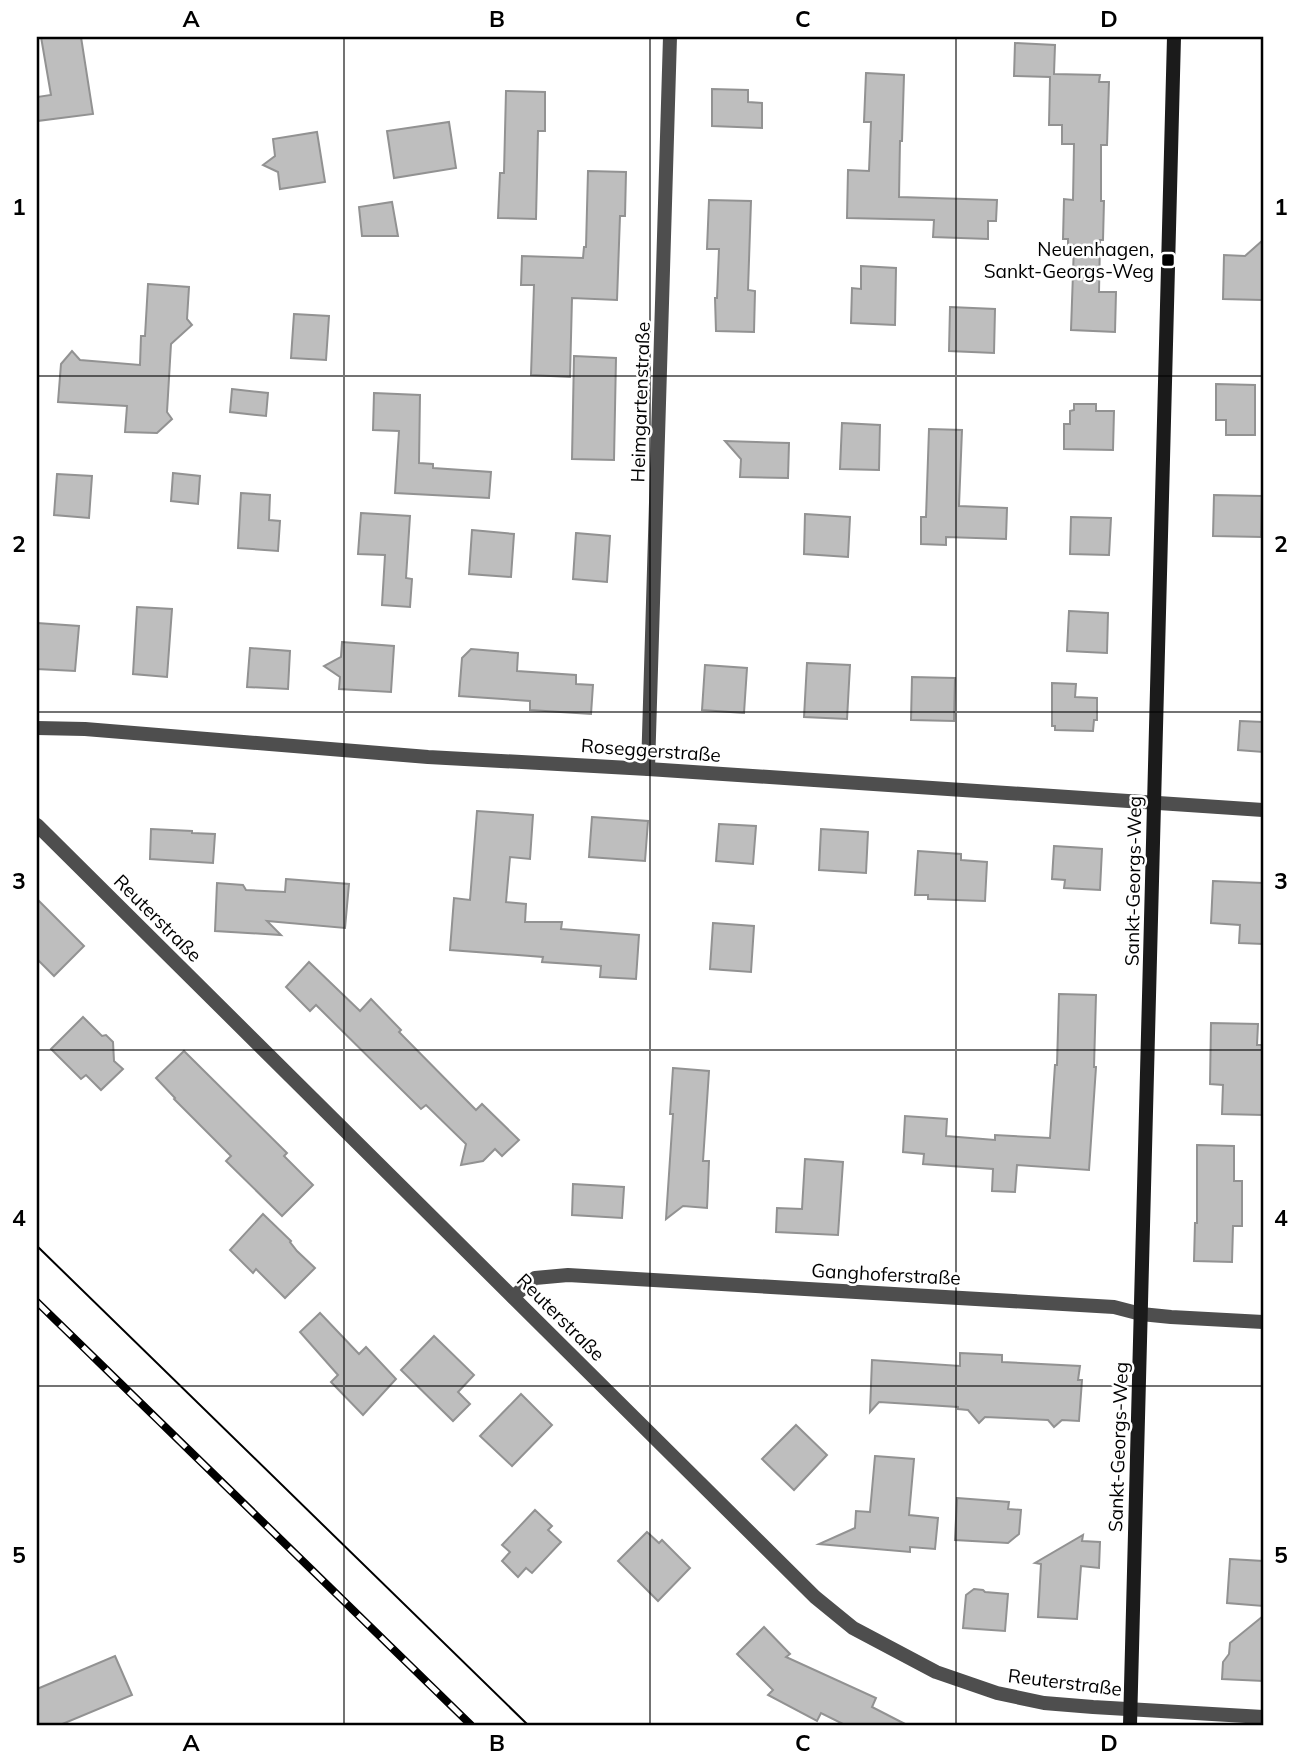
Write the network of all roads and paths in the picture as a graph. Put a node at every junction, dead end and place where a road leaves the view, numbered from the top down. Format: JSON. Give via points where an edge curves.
{"nodes":[{"id":1,"x":670,"y":37,"type":"edge"},
{"id":2,"x":1174,"y":37,"type":"edge"},
{"id":3,"x":37,"y":728,"type":"edge"},
{"id":4,"x":648,"y":769,"type":"junction"},
{"id":5,"x":1154,"y":803,"type":"junction"},
{"id":6,"x":1263,"y":810,"type":"edge"},
{"id":7,"x":37,"y":825,"type":"edge"},
{"id":8,"x":513,"y":1297,"type":"junction"},
{"id":9,"x":1141,"y":1314,"type":"junction"},
{"id":10,"x":1263,"y":1322,"type":"edge"},
{"id":11,"x":1130,"y":1709,"type":"junction"},
{"id":12,"x":1263,"y":1717,"type":"edge"},
{"id":13,"x":1130,"y":1725,"type":"edge"}],
"edges":[{"from":1,"to":4,"type":"street","name":"Heimgartenstraße"},
{"from":2,"to":5,"type":"street","name":"Sankt-Georgs-Weg"},
{"from":3,"to":4,"type":"street","name":"Roseggerstraße"},
{"from":4,"to":5,"type":"street","name":"Roseggerstraße"},
{"from":5,"to":6,"type":"street","name":"Roseggerstraße"},
{"from":5,"to":9,"type":"street","name":"Sankt-Georgs-Weg"},
{"from":7,"to":8,"type":"street","name":"Reuterstraße"},
{"from":8,"to":9,"type":"street","name":"Ganghoferstraße","via":[[535,1278],[568,1275],[1114,1307]]},
{"from":8,"to":11,"type":"street","name":"Reuterstraße","via":[[815,1597],[853,1628],[936,1672],[997,1693],[1044,1703]]},
{"from":9,"to":10,"type":"street","name":"Ganghoferstraße"},
{"from":9,"to":11,"type":"street","name":"Sankt-Georgs-Weg"},
{"from":11,"to":12,"type":"street","name":"Reuterstraße"},
{"from":11,"to":13,"type":"street","name":"Sankt-Georgs-Weg"}]}
